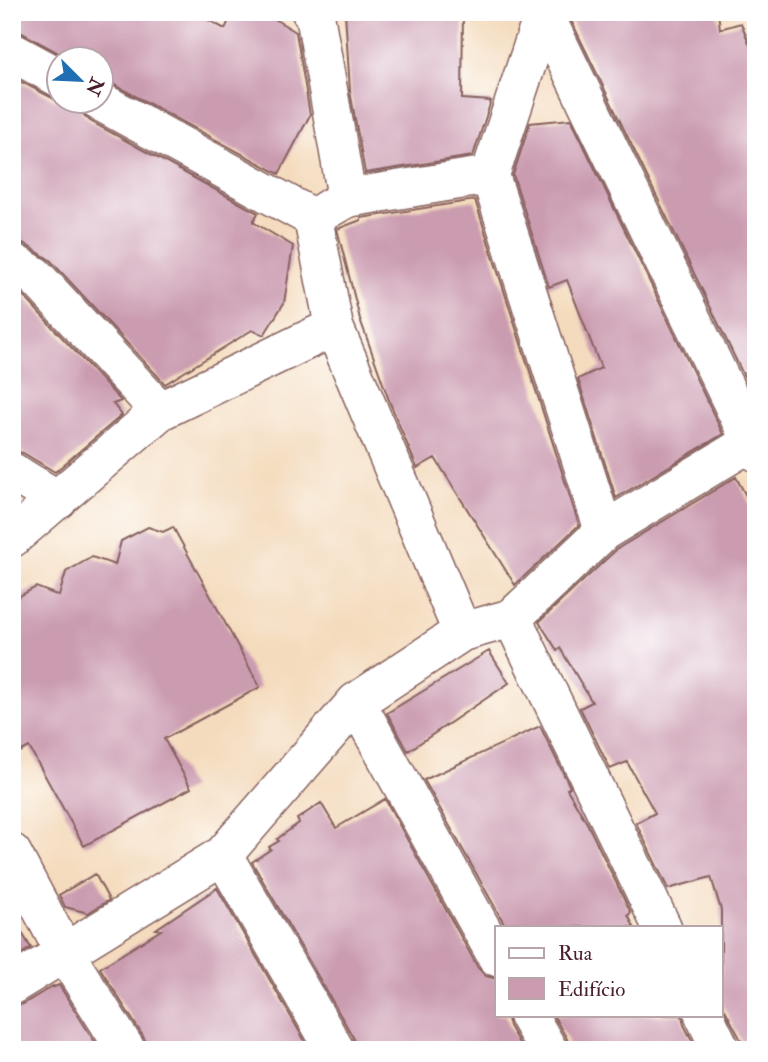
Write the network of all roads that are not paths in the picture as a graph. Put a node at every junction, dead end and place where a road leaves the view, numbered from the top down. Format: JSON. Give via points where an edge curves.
{"nodes":[{"id":1,"x":311,"y":12,"type":"edge"},
{"id":2,"x":544,"y":13,"type":"edge"},
{"id":3,"x":12,"y":52,"type":"edge"},
{"id":4,"x":46,"y":70,"type":"edge"},
{"id":5,"x":116,"y":110,"type":"edge"},
{"id":6,"x":490,"y":175,"type":"junction"},
{"id":7,"x":346,"y":198,"type":"junction"},
{"id":8,"x":313,"y":218,"type":"junction"},
{"id":9,"x":12,"y":262,"type":"edge"},
{"id":10,"x":334,"y":327,"type":"junction"},
{"id":11,"x":160,"y":411,"type":"junction"},
{"id":12,"x":754,"y":444,"type":"edge"},
{"id":13,"x":12,"y":472,"type":"edge"},
{"id":14,"x":58,"y":500,"type":"junction"},
{"id":15,"x":604,"y":531,"type":"junction"},
{"id":16,"x":12,"y":538,"type":"edge"},
{"id":17,"x":512,"y":618,"type":"junction"},
{"id":18,"x":462,"y":632,"type":"junction"},
{"id":19,"x":356,"y":702,"type":"junction"},
{"id":20,"x":12,"y":853,"type":"edge"},
{"id":21,"x":223,"y":856,"type":"junction"},
{"id":22,"x":662,"y":926,"type":"edge"},
{"id":23,"x":64,"y":952,"type":"junction"},
{"id":24,"x":495,"y":953,"type":"edge"},
{"id":25,"x":12,"y":985,"type":"edge"},
{"id":26,"x":529,"y":1016,"type":"edge"},
{"id":27,"x":704,"y":1016,"type":"edge"},
{"id":28,"x":127,"y":1050,"type":"edge"},
{"id":29,"x":335,"y":1050,"type":"edge"},
{"id":30,"x":548,"y":1050,"type":"edge"},
{"id":31,"x":721,"y":1050,"type":"edge"}],
"edges":[{"from":1,"to":7,"type":"street"},
{"from":2,"to":6,"type":"street"},
{"from":2,"to":12,"type":"street"},
{"from":3,"to":4,"type":"street"},
{"from":5,"to":8,"type":"street"},
{"from":6,"to":7,"type":"street"},
{"from":6,"to":15,"type":"street"},
{"from":7,"to":8,"type":"street"},
{"from":8,"to":10,"type":"street"},
{"from":9,"to":11,"type":"street","via":[[34,275]]},
{"from":10,"to":11,"type":"street"},
{"from":10,"to":18,"type":"street"},
{"from":11,"to":14,"type":"street"},
{"from":12,"to":15,"type":"street"},
{"from":13,"to":14,"type":"street"},
{"from":14,"to":16,"type":"street"},
{"from":15,"to":17,"type":"street"},
{"from":17,"to":18,"type":"street"},
{"from":17,"to":22,"type":"street"},
{"from":18,"to":19,"type":"street"},
{"from":19,"to":21,"type":"street"},
{"from":19,"to":24,"type":"street"},
{"from":20,"to":23,"type":"street"},
{"from":21,"to":23,"type":"street"},
{"from":21,"to":29,"type":"street"},
{"from":23,"to":25,"type":"street"},
{"from":23,"to":28,"type":"street"},
{"from":26,"to":30,"type":"street"},
{"from":27,"to":31,"type":"street"}]}
